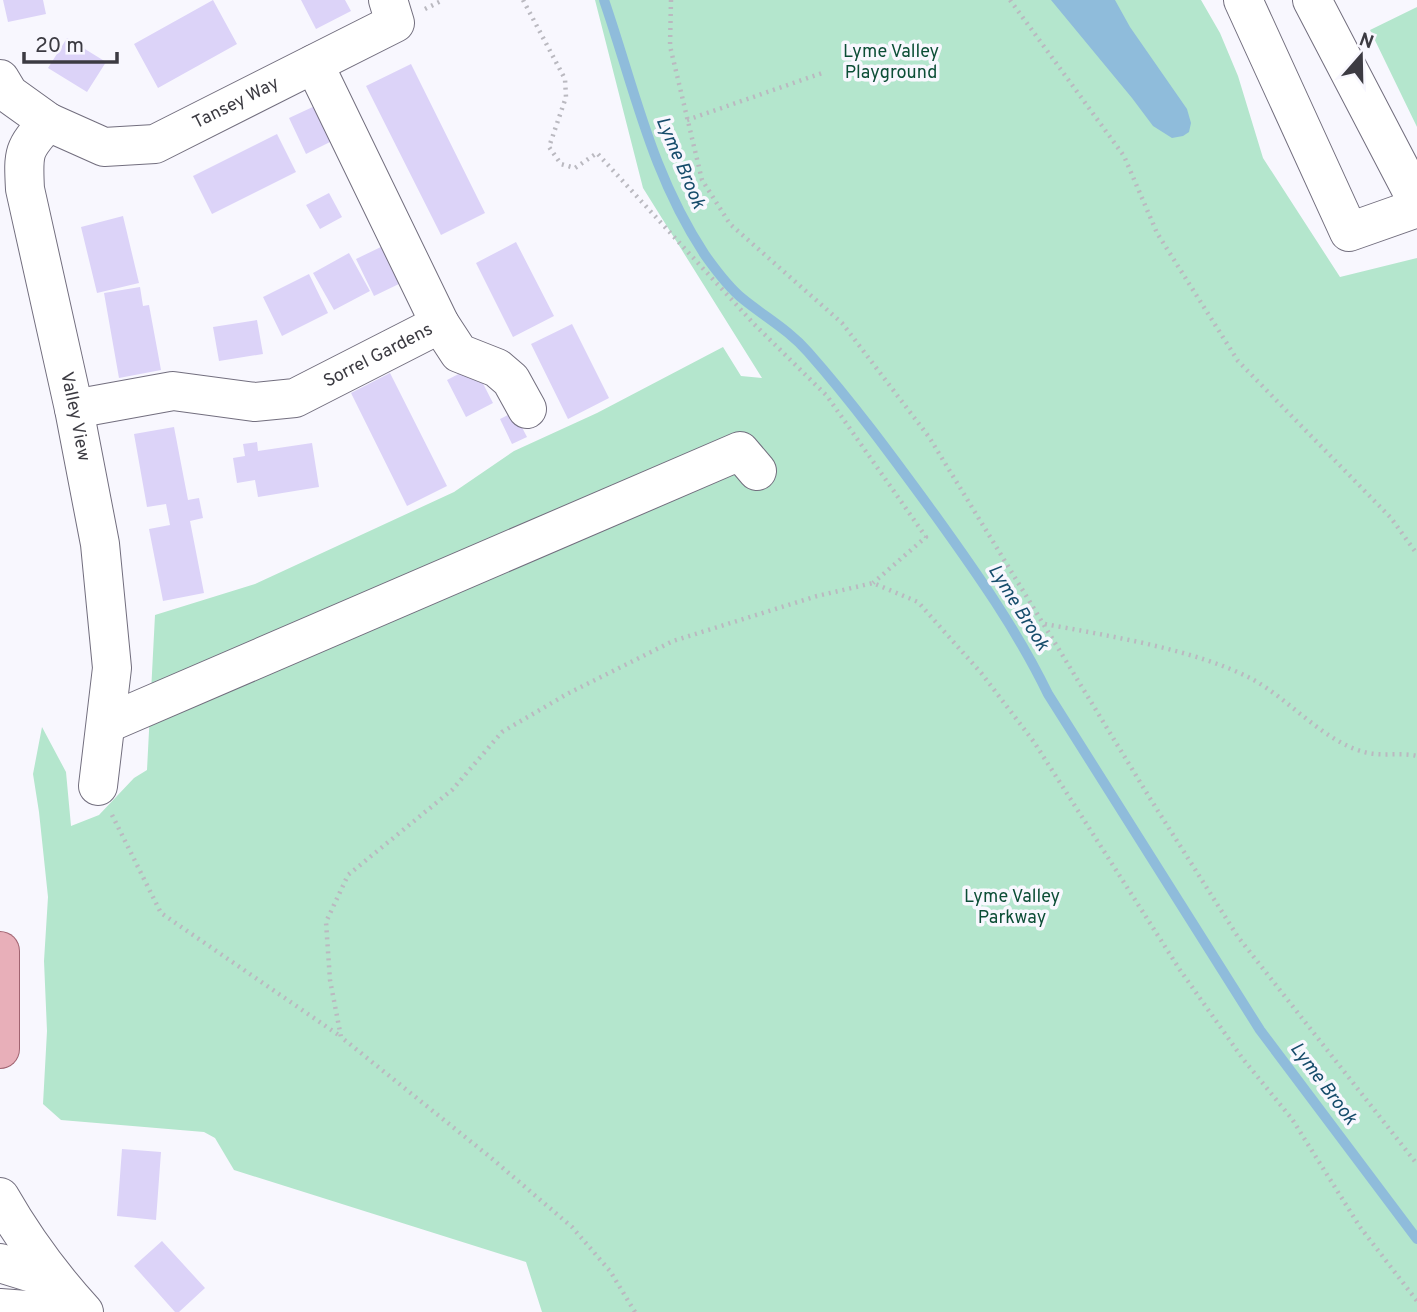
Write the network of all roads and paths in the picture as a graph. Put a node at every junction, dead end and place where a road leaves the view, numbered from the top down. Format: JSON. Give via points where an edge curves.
{"nodes":[{"id":1,"x":388,"y":0,"type":"edge"},
{"id":2,"x":523,"y":0,"type":"edge"},
{"id":3,"x":672,"y":0,"type":"edge"},
{"id":4,"x":1010,"y":0,"type":"edge"},
{"id":5,"x":1244,"y":0,"type":"edge"},
{"id":6,"x":1312,"y":0,"type":"edge"},
{"id":7,"x":314,"y":64,"type":"junction"},
{"id":8,"x":825,"y":72,"type":"dead end"},
{"id":9,"x":0,"y":79,"type":"edge"},
{"id":10,"x":688,"y":120,"type":"junction"},
{"id":11,"x":48,"y":122,"type":"junction"},
{"id":12,"x":1417,"y":201,"type":"edge"},
{"id":13,"x":1417,"y":208,"type":"edge"},
{"id":14,"x":440,"y":324,"type":"junction"},
{"id":15,"x":74,"y":409,"type":"junction"},
{"id":16,"x":527,"y":409,"type":"dead end"},
{"id":17,"x":743,"y":448,"type":"dead end"},
{"id":18,"x":1417,"y":554,"type":"edge"},
{"id":19,"x":873,"y":583,"type":"junction"},
{"id":20,"x":1044,"y":624,"type":"junction"},
{"id":21,"x":106,"y":724,"type":"junction"},
{"id":22,"x":1417,"y":756,"type":"edge"},
{"id":23,"x":98,"y":786,"type":"joint"},
{"id":24,"x":0,"y":951,"type":"edge"},
{"id":25,"x":341,"y":1037,"type":"junction"},
{"id":26,"x":0,"y":1049,"type":"edge"},
{"id":27,"x":1417,"y":1164,"type":"edge"},
{"id":28,"x":0,"y":1197,"type":"edge"},
{"id":29,"x":0,"y":1263,"type":"edge"},
{"id":30,"x":54,"y":1296,"type":"edge"},
{"id":31,"x":1417,"y":1301,"type":"edge"},
{"id":32,"x":0,"y":1308,"type":"edge"},
{"id":33,"x":84,"y":1312,"type":"edge"},
{"id":34,"x":635,"y":1312,"type":"edge"}],
"edges":[{"from":1,"to":7,"type":"street","name":"Tansey Way","via":[[395,23]]},
{"from":2,"to":19,"type":"path","via":[[565,79],[566,97],[549,147],[561,164],[575,168],[597,153],[754,324],[828,396],[926,537]]},
{"from":3,"to":10,"type":"path","via":[[670,46]]},
{"from":4,"to":18,"type":"path","via":[[1124,156],[1157,233],[1238,361],[1391,518]]},
{"from":5,"to":13,"type":"street","via":[[1349,232]]},
{"from":6,"to":12,"type":"street"},
{"from":7,"to":11,"type":"street","name":"Tansey Way","via":[[155,144],[104,147]]},
{"from":7,"to":14,"type":"street","name":"Sorrel Gardens"},
{"from":8,"to":10,"type":"path"},
{"from":9,"to":11,"type":"street","via":[[9,94]]},
{"from":10,"to":20,"type":"path","via":[[702,180],[730,224],[842,323],[929,437]]},
{"from":11,"to":15,"type":"street","name":"Valley View","via":[[29,142],[23,158],[25,189]]},
{"from":14,"to":15,"type":"street","name":"Sorrel Gardens","via":[[295,398],[254,402],[173,391]]},
{"from":14,"to":16,"type":"street","via":[[460,353],[497,368],[511,380]]},
{"from":15,"to":21,"type":"street","name":"Valley View","via":[[104,585],[112,668]]},
{"from":17,"to":21,"type":"street"},
{"from":19,"to":25,"type":"path","via":[[673,641],[502,732],[452,790],[348,875],[326,922],[330,980]]},
{"from":19,"to":31,"type":"path","via":[[918,602],[1034,742],[1180,970],[1292,1119],[1360,1227]]},
{"from":20,"to":22,"type":"path","via":[[1210,662],[1251,679],[1317,727],[1364,752]]},
{"from":20,"to":27,"type":"path","via":[[1238,937]]},
{"from":21,"to":23,"type":"street","name":"Valley View"},
{"from":23,"to":25,"type":"path","via":[[161,912]]},
{"from":24,"to":26,"type":"main road"},
{"from":25,"to":34,"type":"path","via":[[572,1227],[610,1271]]},
{"from":28,"to":30,"type":"street"},
{"from":29,"to":30,"type":"street"},
{"from":30,"to":32,"type":"street"},
{"from":30,"to":33,"type":"street"}]}
